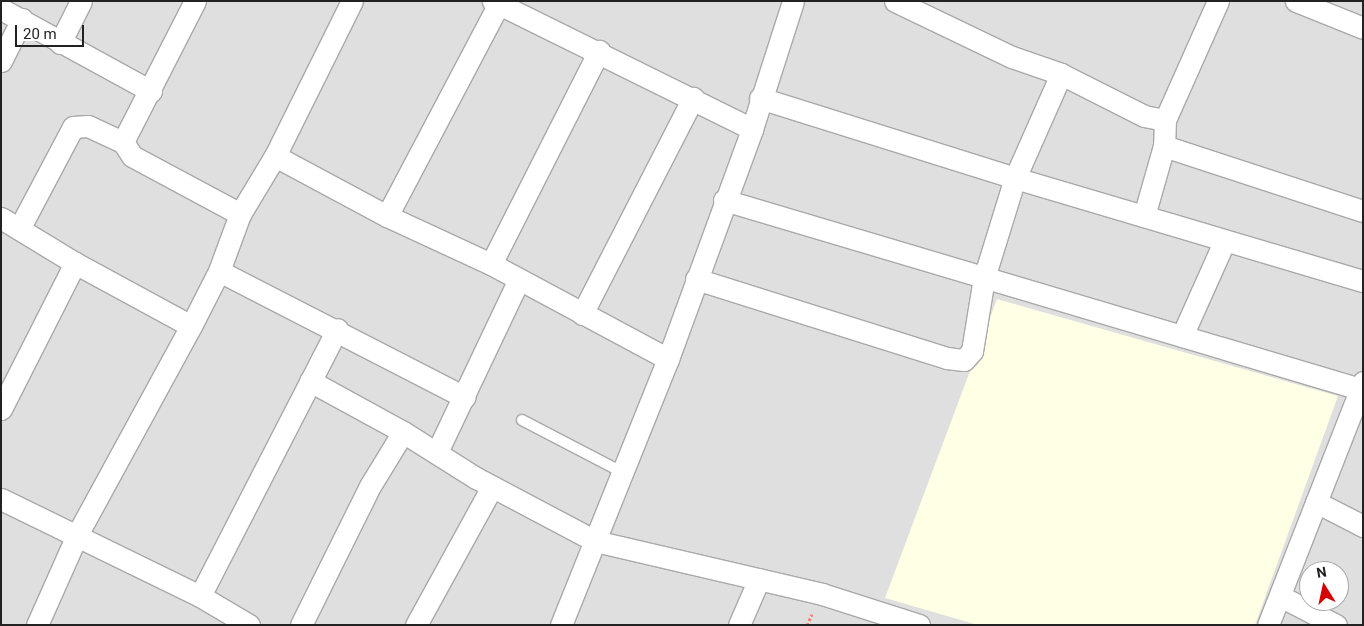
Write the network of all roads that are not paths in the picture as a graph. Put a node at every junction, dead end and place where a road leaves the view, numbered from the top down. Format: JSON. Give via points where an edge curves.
{"nodes":[{"id":1,"x":81,"y":1,"type":"edge"},
{"id":2,"x":195,"y":1,"type":"edge"},
{"id":3,"x":352,"y":1,"type":"edge"},
{"id":4,"x":793,"y":1,"type":"edge"},
{"id":5,"x":895,"y":1,"type":"edge"},
{"id":6,"x":1218,"y":1,"type":"edge"},
{"id":7,"x":1307,"y":2,"type":"edge"},
{"id":8,"x":496,"y":3,"type":"edge"},
{"id":9,"x":922,"y":6,"type":"edge"},
{"id":10,"x":1,"y":8,"type":"edge"},
{"id":11,"x":22,"y":19,"type":"junction"},
{"id":12,"x":1363,"y":28,"type":"edge"},
{"id":13,"x":60,"y":43,"type":"junction"},
{"id":14,"x":599,"y":51,"type":"junction"},
{"id":15,"x":1,"y":61,"type":"edge"},
{"id":16,"x":1061,"y":74,"type":"junction"},
{"id":17,"x":151,"y":91,"type":"junction"},
{"id":18,"x":692,"y":98,"type":"junction"},
{"id":19,"x":760,"y":98,"type":"junction"},
{"id":20,"x":1165,"y":120,"type":"junction"},
{"id":21,"x":752,"y":128,"type":"junction"},
{"id":22,"x":123,"y":142,"type":"junction"},
{"id":23,"x":1164,"y":146,"type":"junction"},
{"id":24,"x":276,"y":156,"type":"junction"},
{"id":25,"x":1015,"y":178,"type":"junction"},
{"id":26,"x":724,"y":200,"type":"junction"},
{"id":27,"x":1363,"y":211,"type":"edge"},
{"id":28,"x":240,"y":214,"type":"junction"},
{"id":29,"x":388,"y":216,"type":"junction"},
{"id":30,"x":1144,"y":216,"type":"junction"},
{"id":31,"x":10,"y":223,"type":"edge"},
{"id":32,"x":1224,"y":242,"type":"junction"},
{"id":33,"x":75,"y":263,"type":"junction"},
{"id":34,"x":491,"y":264,"type":"junction"},
{"id":35,"x":219,"y":271,"type":"junction"},
{"id":36,"x":984,"y":278,"type":"junction"},
{"id":37,"x":519,"y":279,"type":"junction"},
{"id":38,"x":696,"y":279,"type":"junction"},
{"id":39,"x":1363,"y":281,"type":"edge"},
{"id":40,"x":582,"y":314,"type":"junction"},
{"id":41,"x":191,"y":326,"type":"junction"},
{"id":42,"x":337,"y":330,"type":"junction"},
{"id":43,"x":1182,"y":336,"type":"junction"},
{"id":44,"x":668,"y":359,"type":"junction"},
{"id":45,"x":310,"y":381,"type":"junction"},
{"id":46,"x":1360,"y":394,"type":"edge"},
{"id":47,"x":464,"y":397,"type":"junction"},
{"id":48,"x":1,"y":409,"type":"edge"},
{"id":49,"x":522,"y":420,"type":"dead end"},
{"id":50,"x":403,"y":432,"type":"junction"},
{"id":51,"x":437,"y":452,"type":"junction"},
{"id":52,"x":622,"y":472,"type":"junction"},
{"id":53,"x":492,"y":487,"type":"junction"},
{"id":54,"x":1,"y":499,"type":"edge"},
{"id":55,"x":1316,"y":502,"type":"junction"},
{"id":56,"x":1363,"y":526,"type":"edge"},
{"id":57,"x":77,"y":535,"type":"junction"},
{"id":58,"x":595,"y":541,"type":"junction"},
{"id":59,"x":759,"y":579,"type":"junction"},
{"id":60,"x":200,"y":596,"type":"junction"},
{"id":61,"x":1280,"y":596,"type":"junction"},
{"id":62,"x":37,"y":625,"type":"edge"},
{"id":63,"x":249,"y":625,"type":"edge"},
{"id":64,"x":301,"y":625,"type":"edge"},
{"id":65,"x":416,"y":625,"type":"edge"},
{"id":66,"x":561,"y":625,"type":"edge"},
{"id":67,"x":739,"y":625,"type":"edge"},
{"id":68,"x":919,"y":625,"type":"edge"},
{"id":69,"x":1268,"y":625,"type":"edge"},
{"id":70,"x":1336,"y":625,"type":"edge"}],
"edges":[{"from":1,"to":13,"type":"street"},
{"from":2,"to":17,"type":"street"},
{"from":3,"to":24,"type":"street"},
{"from":4,"to":19,"type":"street"},
{"from":5,"to":9,"type":"street"},
{"from":6,"to":20,"type":"street"},
{"from":7,"to":12,"type":"street"},
{"from":8,"to":14,"type":"street"},
{"from":8,"to":29,"type":"street"},
{"from":9,"to":16,"type":"street","via":[[1012,56]]},
{"from":10,"to":11,"type":"street"},
{"from":11,"to":13,"type":"street"},
{"from":11,"to":15,"type":"street"},
{"from":13,"to":17,"type":"street"},
{"from":14,"to":18,"type":"street"},
{"from":14,"to":34,"type":"street"},
{"from":16,"to":20,"type":"street","via":[[1144,116]]},
{"from":16,"to":25,"type":"street"},
{"from":17,"to":22,"type":"street","via":[[132,120]]},
{"from":18,"to":21,"type":"street"},
{"from":18,"to":40,"type":"street"},
{"from":19,"to":21,"type":"street"},
{"from":19,"to":25,"type":"street"},
{"from":20,"to":23,"type":"street"},
{"from":21,"to":26,"type":"street"},
{"from":22,"to":28,"type":"street","via":[[132,156]]},
{"from":22,"to":31,"type":"street","via":[[88,126],[73,127]]},
{"from":23,"to":27,"type":"street"},
{"from":23,"to":30,"type":"street"},
{"from":24,"to":28,"type":"street"},
{"from":24,"to":29,"type":"street"},
{"from":25,"to":30,"type":"street"},
{"from":25,"to":36,"type":"street"},
{"from":26,"to":36,"type":"street"},
{"from":26,"to":38,"type":"street"},
{"from":28,"to":35,"type":"street"},
{"from":29,"to":34,"type":"street"},
{"from":30,"to":32,"type":"street"},
{"from":31,"to":33,"type":"street"},
{"from":32,"to":39,"type":"street"},
{"from":32,"to":43,"type":"street"},
{"from":33,"to":41,"type":"street"},
{"from":33,"to":48,"type":"street"},
{"from":34,"to":37,"type":"street"},
{"from":35,"to":41,"type":"street"},
{"from":35,"to":42,"type":"street"},
{"from":36,"to":38,"type":"street","via":[[972,351],[964,360],[947,358]]},
{"from":36,"to":43,"type":"street"},
{"from":37,"to":40,"type":"street"},
{"from":37,"to":47,"type":"street"},
{"from":38,"to":44,"type":"street"},
{"from":40,"to":44,"type":"street"},
{"from":41,"to":57,"type":"street"},
{"from":42,"to":45,"type":"street"},
{"from":42,"to":47,"type":"street"},
{"from":43,"to":46,"type":"street"},
{"from":44,"to":52,"type":"street"},
{"from":45,"to":50,"type":"street"},
{"from":45,"to":60,"type":"street"},
{"from":46,"to":55,"type":"street"},
{"from":47,"to":51,"type":"street"},
{"from":49,"to":52,"type":"lane"},
{"from":50,"to":51,"type":"street"},
{"from":50,"to":64,"type":"street","via":[[370,486]]},
{"from":51,"to":53,"type":"street"},
{"from":52,"to":58,"type":"street"},
{"from":53,"to":58,"type":"street"},
{"from":53,"to":65,"type":"street"},
{"from":54,"to":57,"type":"street"},
{"from":55,"to":56,"type":"street"},
{"from":55,"to":61,"type":"street"},
{"from":57,"to":60,"type":"street"},
{"from":57,"to":62,"type":"street"},
{"from":58,"to":59,"type":"street"},
{"from":58,"to":66,"type":"street"},
{"from":59,"to":67,"type":"street"},
{"from":59,"to":68,"type":"street","via":[[822,594]]},
{"from":60,"to":63,"type":"street"},
{"from":61,"to":69,"type":"street"},
{"from":61,"to":70,"type":"street"}]}
